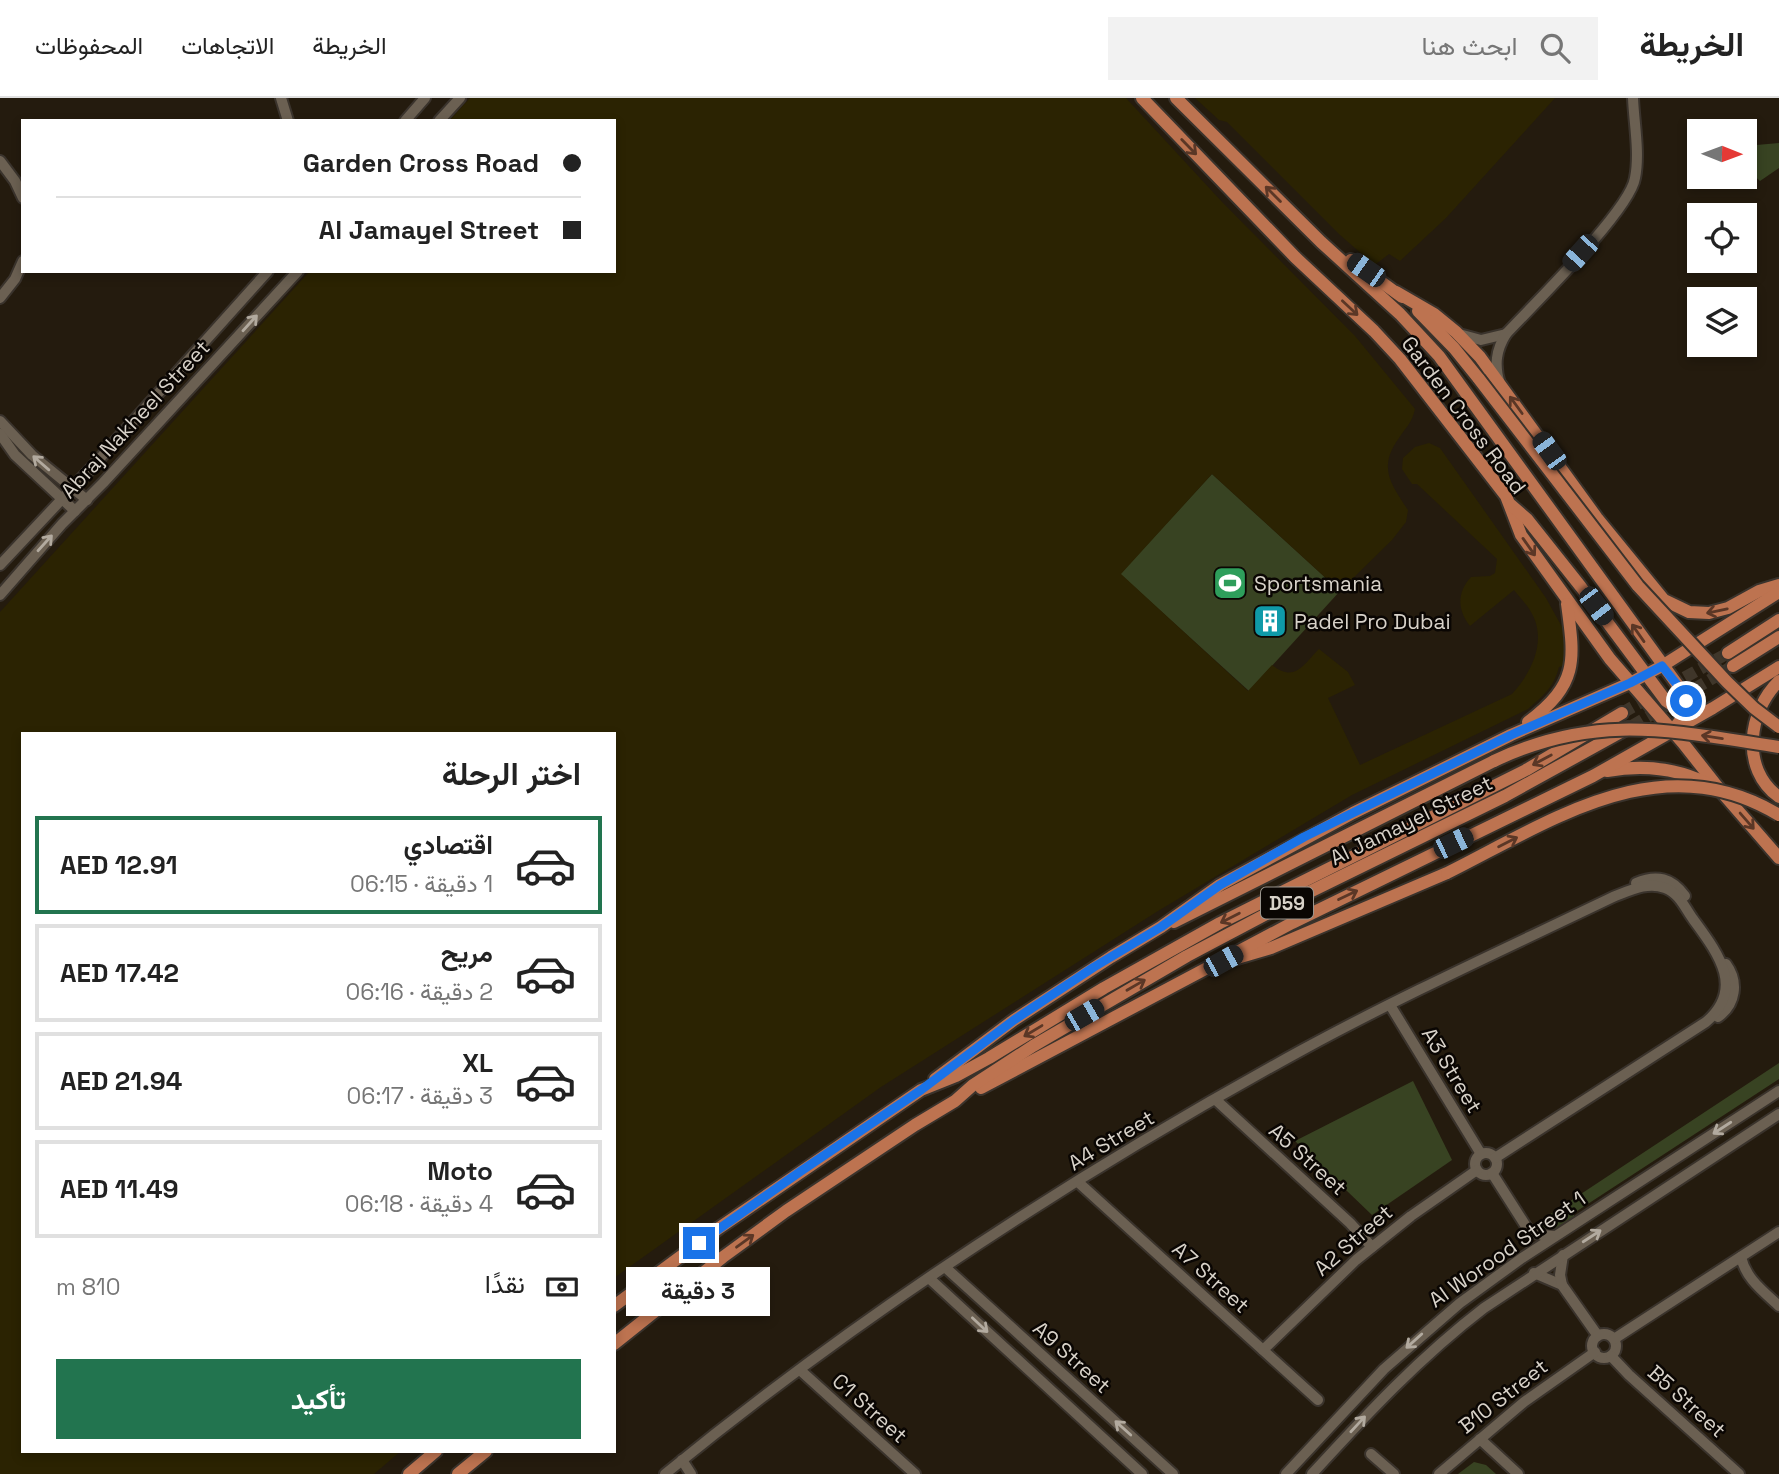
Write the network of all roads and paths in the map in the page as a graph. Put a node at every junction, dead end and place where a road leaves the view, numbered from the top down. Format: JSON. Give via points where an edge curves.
{"nodes":[{"id":1,"x":281,"y":98,"type":"edge"},
{"id":2,"x":425,"y":98,"type":"edge"},
{"id":3,"x":460,"y":98,"type":"edge"},
{"id":4,"x":1142,"y":98,"type":"edge"},
{"id":5,"x":1176,"y":98,"type":"edge"},
{"id":6,"x":1633,"y":98,"type":"edge"},
{"id":7,"x":287,"y":119,"type":"edge"},
{"id":8,"x":407,"y":119,"type":"edge"},
{"id":9,"x":441,"y":119,"type":"edge"},
{"id":10,"x":0,"y":161,"type":"edge"},
{"id":11,"x":21,"y":194,"type":"edge"},
{"id":12,"x":1321,"y":242,"type":"junction"},
{"id":13,"x":21,"y":266,"type":"edge"},
{"id":14,"x":266,"y":273,"type":"edge"},
{"id":15,"x":296,"y":273,"type":"edge"},
{"id":16,"x":1396,"y":292,"type":"junction"},
{"id":17,"x":0,"y":298,"type":"edge"},
{"id":18,"x":1456,"y":332,"type":"junction"},
{"id":19,"x":1506,"y":334,"type":"junction"},
{"id":20,"x":1500,"y":384,"type":"junction"},
{"id":21,"x":0,"y":421,"type":"edge"},
{"id":22,"x":0,"y":434,"type":"edge"},
{"id":23,"x":71,"y":488,"type":"junction"},
{"id":24,"x":61,"y":498,"type":"junction"},
{"id":25,"x":87,"y":500,"type":"junction"},
{"id":26,"x":1511,"y":504,"type":"junction"},
{"id":27,"x":75,"y":511,"type":"junction"},
{"id":28,"x":0,"y":565,"type":"edge"},
{"id":29,"x":1779,"y":584,"type":"edge"},
{"id":30,"x":1779,"y":592,"type":"edge"},
{"id":31,"x":0,"y":594,"type":"edge"},
{"id":32,"x":1567,"y":600,"type":"junction"},
{"id":33,"x":1779,"y":620,"type":"edge"},
{"id":34,"x":1779,"y":637,"type":"edge"},
{"id":35,"x":1728,"y":653,"type":"tunnel mouth"},
{"id":36,"x":1662,"y":666,"type":"junction"},
{"id":37,"x":1733,"y":666,"type":"tunnel mouth"},
{"id":38,"x":1779,"y":667,"type":"edge"},
{"id":39,"x":1647,"y":674,"type":"junction"},
{"id":40,"x":1779,"y":681,"type":"edge"},
{"id":41,"x":1630,"y":683,"type":"junction"},
{"id":42,"x":1686,"y":711,"type":"junction"},
{"id":43,"x":1708,"y":711,"type":"junction"},
{"id":44,"x":1622,"y":713,"type":"tunnel mouth"},
{"id":45,"x":1632,"y":726,"type":"tunnel mouth"},
{"id":46,"x":1779,"y":727,"type":"edge"},
{"id":47,"x":1672,"y":730,"type":"junction"},
{"id":48,"x":1511,"y":735,"type":"junction"},
{"id":49,"x":1779,"y":747,"type":"edge"},
{"id":50,"x":1593,"y":776,"type":"junction"},
{"id":51,"x":1720,"y":790,"type":"junction"},
{"id":52,"x":1779,"y":797,"type":"edge"},
{"id":53,"x":1779,"y":815,"type":"edge"},
{"id":54,"x":1779,"y":858,"type":"edge"},
{"id":55,"x":1161,"y":927,"type":"junction"},
{"id":56,"x":1223,"y":961,"type":"junction"},
{"id":57,"x":1390,"y":1005,"type":"junction"},
{"id":58,"x":921,"y":1090,"type":"junction"},
{"id":59,"x":1779,"y":1091,"type":"edge"},
{"id":60,"x":1216,"y":1100,"type":"junction"},
{"id":61,"x":956,"y":1101,"type":"junction"},
{"id":62,"x":1779,"y":1114,"type":"edge"},
{"id":63,"x":1481,"y":1154,"type":"junction"},
{"id":64,"x":1496,"y":1158,"type":"junction"},
{"id":65,"x":1477,"y":1170,"type":"junction"},
{"id":66,"x":1492,"y":1173,"type":"junction"},
{"id":67,"x":1078,"y":1182,"type":"junction"},
{"id":68,"x":1529,"y":1231,"type":"junction"},
{"id":69,"x":1779,"y":1232,"type":"edge"},
{"id":70,"x":1555,"y":1236,"type":"junction"},
{"id":71,"x":1372,"y":1247,"type":"junction"},
{"id":72,"x":1563,"y":1255,"type":"junction"},
{"id":73,"x":1741,"y":1257,"type":"junction"},
{"id":74,"x":1521,"y":1258,"type":"junction"},
{"id":75,"x":946,"y":1268,"type":"junction"},
{"id":76,"x":1534,"y":1273,"type":"junction"},
{"id":77,"x":930,"y":1279,"type":"junction"},
{"id":78,"x":1562,"y":1284,"type":"junction"},
{"id":79,"x":616,"y":1305,"type":"edge"},
{"id":80,"x":1779,"y":1306,"type":"edge"},
{"id":81,"x":1598,"y":1336,"type":"junction"},
{"id":82,"x":1614,"y":1339,"type":"junction"},
{"id":83,"x":616,"y":1342,"type":"edge"},
{"id":84,"x":1263,"y":1350,"type":"junction"},
{"id":85,"x":1595,"y":1352,"type":"junction"},
{"id":86,"x":1611,"y":1356,"type":"junction"},
{"id":87,"x":800,"y":1370,"type":"junction"},
{"id":88,"x":1318,"y":1400,"type":"dead end"},
{"id":89,"x":1480,"y":1439,"type":"junction"},
{"id":90,"x":434,"y":1453,"type":"edge"},
{"id":91,"x":484,"y":1453,"type":"edge"},
{"id":92,"x":1370,"y":1454,"type":"dead end"},
{"id":93,"x":682,"y":1460,"type":"junction"},
{"id":94,"x":409,"y":1474,"type":"edge"},
{"id":95,"x":458,"y":1474,"type":"edge"},
{"id":96,"x":665,"y":1474,"type":"edge"},
{"id":97,"x":691,"y":1474,"type":"edge"},
{"id":98,"x":915,"y":1474,"type":"edge"},
{"id":99,"x":1142,"y":1474,"type":"edge"},
{"id":100,"x":1173,"y":1474,"type":"edge"},
{"id":101,"x":1286,"y":1474,"type":"edge"},
{"id":102,"x":1312,"y":1474,"type":"edge"},
{"id":103,"x":1394,"y":1474,"type":"edge"},
{"id":104,"x":1439,"y":1474,"type":"edge"},
{"id":105,"x":1518,"y":1474,"type":"edge"},
{"id":106,"x":1739,"y":1474,"type":"edge"}],
"edges":[{"from":1,"to":7,"type":"street"},
{"from":2,"to":8,"type":"street"},
{"from":3,"to":9,"type":"street"},
{"from":4,"to":26,"type":"main road","name":"Garden Cross Road","one_way":true,"via":[[1387,345]]},
{"from":12,"to":5,"type":"main road","name":"Garden Cross Road","one_way":true},
{"from":6,"to":19,"type":"street","via":[[1636,169],[1630,195]]},
{"from":10,"to":11,"type":"street"},
{"from":12,"to":16,"type":"main road"},
{"from":36,"to":12,"type":"main road","name":"Garden Cross Road","one_way":true,"via":[[1439,356]]},
{"from":13,"to":17,"type":"street"},
{"from":14,"to":23,"type":"street","name":"Abraj Nakheel Street"},
{"from":25,"to":15,"type":"street","name":"Abraj Nakheel Street","one_way":true},
{"from":16,"to":18,"type":"main road"},
{"from":16,"to":46,"type":"main road","bridge":true,"via":[[1441,333],[1479,379],[1637,586],[1727,682]]},
{"from":18,"to":19,"type":"street","via":[[1481,340]]},
{"from":18,"to":20,"type":"main road"},
{"from":19,"to":20,"type":"street","via":[[1497,352]]},
{"from":29,"to":20,"type":"main road","one_way":true,"via":[[1709,613],[1689,612],[1664,600],[1597,518]]},
{"from":23,"to":21,"type":"street","one_way":true},
{"from":22,"to":24,"type":"street","via":[[15,455]]},
{"from":23,"to":24,"type":"street","name":"Abraj Nakheel Street"},
{"from":23,"to":25,"type":"street"},
{"from":24,"to":27,"type":"street"},
{"from":24,"to":28,"type":"street","name":"Abraj Nakheel Street"},
{"from":25,"to":27,"type":"street","name":"Abraj Nakheel Street"},
{"from":26,"to":32,"type":"main road","name":"Garden Cross Road","one_way":true,"via":[[1521,535]]},
{"from":26,"to":39,"type":"main road"},
{"from":31,"to":27,"type":"street","name":"Abraj Nakheel Street","one_way":true},
{"from":30,"to":36,"type":"main road"},
{"from":32,"to":41,"type":"main road","name":"Garden Cross Road"},
{"from":32,"to":48,"type":"main road","via":[[1573,649],[1566,683],[1550,705]]},
{"from":33,"to":35,"type":"main road"},
{"from":34,"to":37,"type":"main road"},
{"from":36,"to":39,"type":"main road"},
{"from":36,"to":42,"type":"main road","name":"Garden Cross Road","via":[[1682,691]]},
{"from":38,"to":43,"type":"main road"},
{"from":39,"to":41,"type":"main road"},
{"from":39,"to":42,"type":"main road","via":[[1666,701]]},
{"from":40,"to":52,"type":"main road","via":[[1758,709],[1752,730],[1760,774]]},
{"from":41,"to":47,"type":"main road","name":"Garden Cross Road"},
{"from":41,"to":48,"type":"main road"},
{"from":42,"to":43,"type":"main road"},
{"from":42,"to":47,"type":"main road"},
{"from":43,"to":47,"type":"main road"},
{"from":44,"to":58,"type":"main road","name":"Al Jamayel Street","number":"D59","one_way":true,"via":[[1525,770],[1220,923],[989,1058]]},
{"from":61,"to":45,"type":"main road","name":"Al Jamayel Street","number":"D59","one_way":true,"via":[[1033,1046],[1187,956]]},
{"from":47,"to":50,"type":"main road"},
{"from":47,"to":51,"type":"main road","name":"Garden Cross Road"},
{"from":48,"to":55,"type":"main road","via":[[1304,837],[1199,897]]},
{"from":49,"to":55,"type":"main road","one_way":true,"bridge":true,"via":[[1652,729],[1591,730],[1541,741]]},
{"from":50,"to":51,"type":"main road","via":[[1622,768],[1666,768]]},
{"from":56,"to":50,"type":"main road","one_way":true},
{"from":51,"to":54,"type":"main road","name":"Garden Cross Road","one_way":true},
{"from":56,"to":53,"type":"main road","one_way":true,"bridge":true,"via":[[1271,948],[1447,873],[1573,810],[1627,791],[1685,786],[1713,790]]},
{"from":55,"to":58,"type":"main road","via":[[1033,1007]]},
{"from":56,"to":61,"type":"main road"},
{"from":57,"to":60,"type":"street","name":"A4 Street"},
{"from":57,"to":63,"type":"street","name":"A3 Street"},
{"from":57,"to":64,"type":"street","name":"A4 Street","via":[[1632,885],[1651,878],[1678,886],[1717,956],[1729,968],[1735,984],[1727,1009]]},
{"from":58,"to":79,"type":"main road","name":"Al Jamayel Street","number":"D59"},
{"from":59,"to":70,"type":"street","name":"Al Worood Street 1","one_way":true},
{"from":60,"to":67,"type":"street","name":"A4 Street"},
{"from":60,"to":71,"type":"street","name":"A5 Street"},
{"from":83,"to":61,"type":"main road","name":"Al Jamayel Street","number":"D59","one_way":true,"via":[[786,1211]]},
{"from":72,"to":62,"type":"street","name":"Al Worood Street 1","one_way":true},
{"from":63,"to":64,"type":"street"},
{"from":63,"to":65,"type":"street"},
{"from":64,"to":66,"type":"street"},
{"from":65,"to":66,"type":"street"},
{"from":65,"to":71,"type":"street","name":"A2 Street"},
{"from":66,"to":68,"type":"street"},
{"from":67,"to":75,"type":"street","name":"A4 Street"},
{"from":67,"to":84,"type":"street","name":"A7 Street"},
{"from":68,"to":70,"type":"street"},
{"from":68,"to":74,"type":"street"},
{"from":69,"to":73,"type":"street"},
{"from":70,"to":74,"type":"street","name":"Al Worood Street 1"},
{"from":71,"to":84,"type":"street","name":"A2 Street"},
{"from":72,"to":76,"type":"street","name":"Al Worood Street 1"},
{"from":72,"to":78,"type":"street"},
{"from":73,"to":80,"type":"street","via":[[1746,1274]]},
{"from":73,"to":82,"type":"street"},
{"from":74,"to":101,"type":"street","name":"Al Worood Street 1","one_way":true,"via":[[1402,1352]]},
{"from":75,"to":77,"type":"street","name":"A4 Street"},
{"from":100,"to":75,"type":"street","name":"A9 Street","one_way":true},
{"from":76,"to":78,"type":"street"},
{"from":102,"to":76,"type":"street","name":"Al Worood Street 1","one_way":true,"via":[[1438,1345]]},
{"from":77,"to":87,"type":"street","name":"A4 Street"},
{"from":77,"to":99,"type":"street","name":"A9 Street","one_way":true},
{"from":78,"to":81,"type":"street"},
{"from":81,"to":82,"type":"street"},
{"from":81,"to":85,"type":"street","via":[[1593,1343]]},
{"from":82,"to":86,"type":"street","via":[[1616,1348]]},
{"from":84,"to":88,"type":"street","name":"A7 Street"},
{"from":85,"to":86,"type":"street"},
{"from":85,"to":89,"type":"street","name":"B10 Street"},
{"from":86,"to":106,"type":"street","name":"B5 Street"},
{"from":87,"to":93,"type":"street","name":"A4 Street"},
{"from":87,"to":98,"type":"street","name":"C1 Street"},
{"from":89,"to":104,"type":"street","name":"B10 Street"},
{"from":89,"to":105,"type":"street"},
{"from":90,"to":94,"type":"main road"},
{"from":91,"to":95,"type":"main road"},
{"from":92,"to":103,"type":"street"},
{"from":93,"to":96,"type":"street","name":"A4 Street"},
{"from":93,"to":97,"type":"street"}]}
